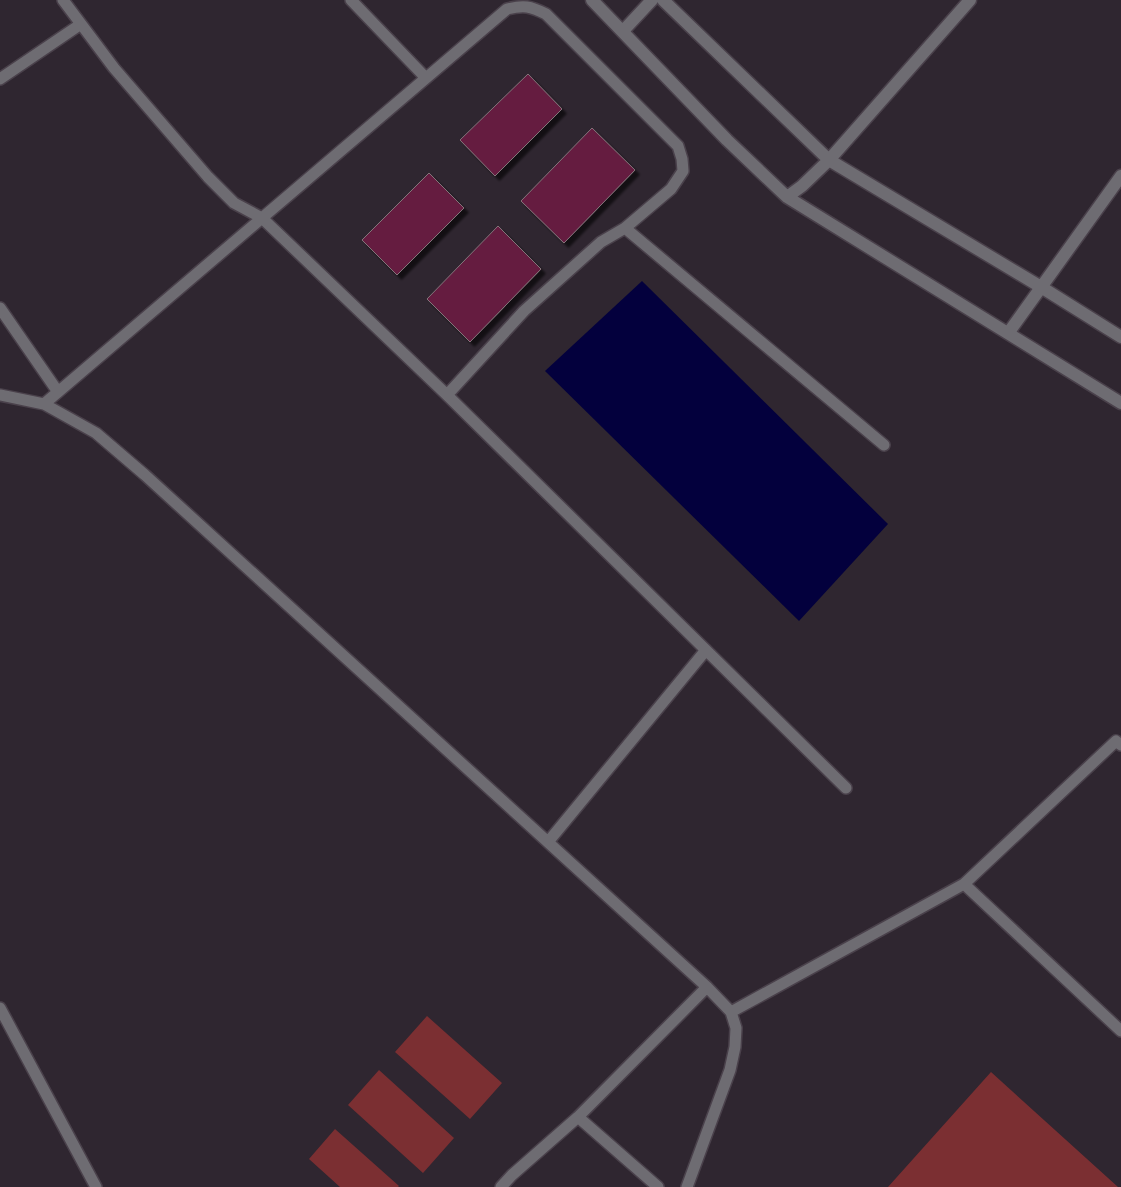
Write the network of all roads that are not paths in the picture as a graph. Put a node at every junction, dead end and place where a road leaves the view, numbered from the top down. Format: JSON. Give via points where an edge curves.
{"nodes":[{"id":1,"x":63,"y":0,"type":"edge"},
{"id":2,"x":351,"y":0,"type":"edge"},
{"id":3,"x":592,"y":0,"type":"edge"},
{"id":4,"x":663,"y":0,"type":"edge"},
{"id":5,"x":970,"y":0,"type":"edge"},
{"id":6,"x":650,"y":2,"type":"edge"},
{"id":7,"x":81,"y":24,"type":"junction"},
{"id":8,"x":622,"y":31,"type":"junction"},
{"id":9,"x":426,"y":78,"type":"junction"},
{"id":10,"x":0,"y":79,"type":"edge"},
{"id":11,"x":826,"y":163,"type":"junction"},
{"id":12,"x":1121,"y":176,"type":"edge"},
{"id":13,"x":787,"y":197,"type":"junction"},
{"id":14,"x":262,"y":218,"type":"junction"},
{"id":15,"x":625,"y":228,"type":"junction"},
{"id":16,"x":1038,"y":291,"type":"junction"},
{"id":17,"x":0,"y":308,"type":"edge"},
{"id":18,"x":1009,"y":332,"type":"junction"},
{"id":19,"x":1121,"y":337,"type":"edge"},
{"id":20,"x":58,"y":392,"type":"junction"},
{"id":21,"x":0,"y":395,"type":"edge"},
{"id":22,"x":447,"y":395,"type":"junction"},
{"id":23,"x":1121,"y":403,"type":"edge"},
{"id":24,"x":44,"y":404,"type":"junction"},
{"id":25,"x":884,"y":445,"type":"dead end"},
{"id":26,"x":706,"y":650,"type":"junction"},
{"id":27,"x":1121,"y":745,"type":"edge"},
{"id":28,"x":846,"y":788,"type":"dead end"},
{"id":29,"x":548,"y":842,"type":"junction"},
{"id":30,"x":964,"y":884,"type":"junction"},
{"id":31,"x":707,"y":987,"type":"junction"},
{"id":32,"x":0,"y":1008,"type":"edge"},
{"id":33,"x":731,"y":1012,"type":"junction"},
{"id":34,"x":1121,"y":1031,"type":"edge"},
{"id":35,"x":578,"y":1118,"type":"junction"},
{"id":36,"x":96,"y":1187,"type":"edge"},
{"id":37,"x":501,"y":1187,"type":"edge"},
{"id":38,"x":658,"y":1187,"type":"edge"},
{"id":39,"x":687,"y":1187,"type":"edge"}],
"edges":[{"from":1,"to":7,"type":"lane"},
{"from":2,"to":9,"type":"lane"},
{"from":3,"to":8,"type":"street"},
{"from":4,"to":11,"type":"street"},
{"from":5,"to":11,"type":"street"},
{"from":6,"to":8,"type":"street"},
{"from":7,"to":10,"type":"lane"},
{"from":7,"to":14,"type":"lane","via":[[120,76],[208,177],[234,203]]},
{"from":8,"to":13,"type":"street"},
{"from":9,"to":14,"type":"lane"},
{"from":9,"to":15,"type":"lane","via":[[506,9],[532,7],[546,14],[678,146],[683,171],[670,189]]},
{"from":11,"to":13,"type":"street"},
{"from":11,"to":16,"type":"street"},
{"from":12,"to":16,"type":"street"},
{"from":13,"to":18,"type":"street"},
{"from":14,"to":20,"type":"lane"},
{"from":14,"to":22,"type":"lane"},
{"from":15,"to":22,"type":"lane","via":[[601,242],[524,311]]},
{"from":15,"to":25,"type":"lane"},
{"from":16,"to":18,"type":"street"},
{"from":16,"to":19,"type":"street"},
{"from":17,"to":20,"type":"lane"},
{"from":18,"to":23,"type":"street"},
{"from":20,"to":24,"type":"lane"},
{"from":21,"to":24,"type":"lane"},
{"from":22,"to":26,"type":"lane"},
{"from":24,"to":29,"type":"lane","via":[[96,433],[145,474]]},
{"from":26,"to":28,"type":"lane"},
{"from":26,"to":29,"type":"lane"},
{"from":27,"to":30,"type":"lane","via":[[1116,741]]},
{"from":29,"to":31,"type":"lane"},
{"from":30,"to":33,"type":"lane"},
{"from":30,"to":34,"type":"lane"},
{"from":31,"to":33,"type":"lane"},
{"from":31,"to":35,"type":"lane"},
{"from":32,"to":36,"type":"lane"},
{"from":33,"to":39,"type":"lane","via":[[736,1028],[730,1070]]},
{"from":35,"to":37,"type":"lane"},
{"from":35,"to":38,"type":"lane"}]}
